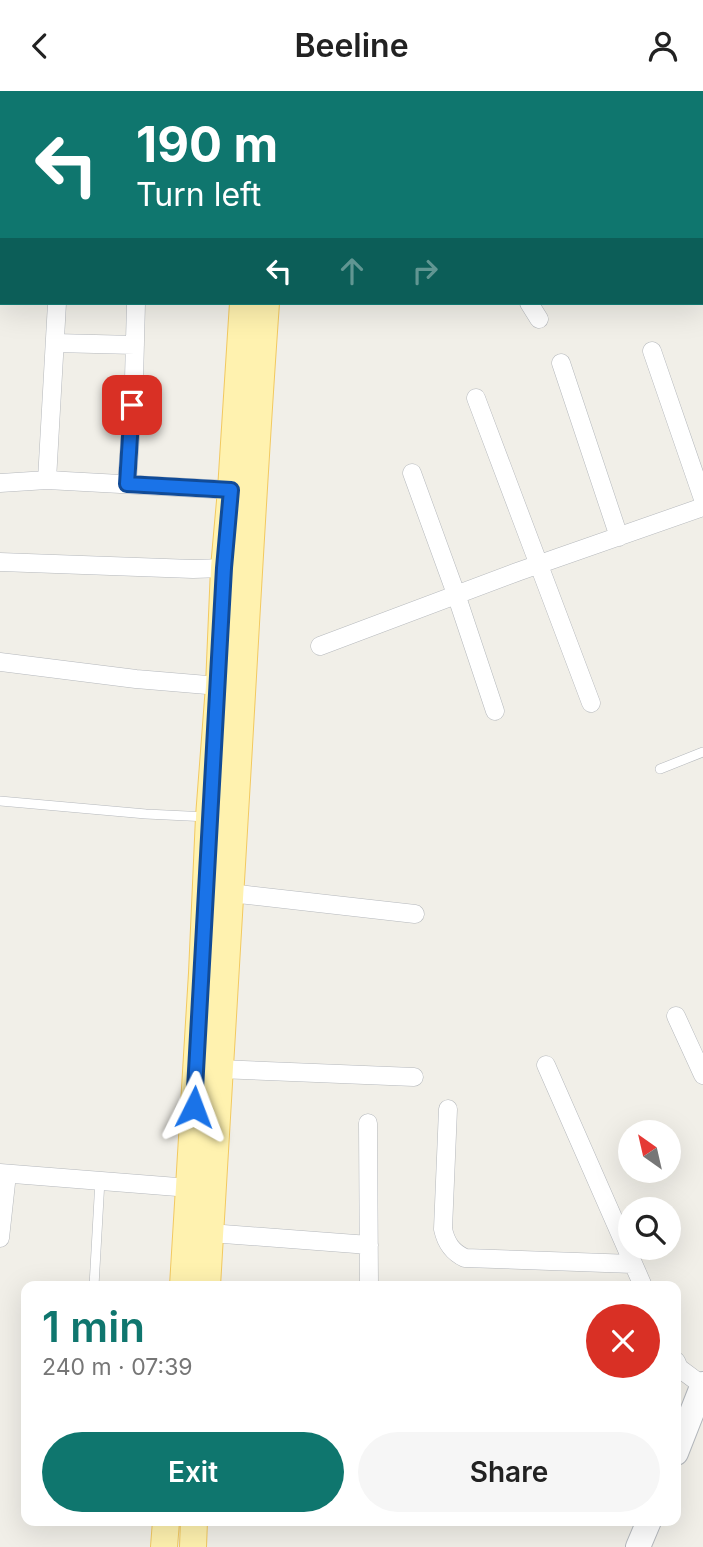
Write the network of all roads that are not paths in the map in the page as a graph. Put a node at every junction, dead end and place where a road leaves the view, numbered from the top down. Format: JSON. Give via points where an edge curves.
{"nodes":[{"id":1,"x":57,"y":305,"type":"edge"},
{"id":2,"x":136,"y":305,"type":"edge"},
{"id":3,"x":243,"y":305,"type":"edge"},
{"id":4,"x":266,"y":305,"type":"edge"},
{"id":5,"x":531,"y":305,"type":"edge"},
{"id":6,"x":539,"y":319,"type":"dead end"},
{"id":7,"x":55,"y":343,"type":"junction"},
{"id":8,"x":135,"y":345,"type":"junction"},
{"id":9,"x":652,"y":351,"type":"dead end"},
{"id":10,"x":561,"y":363,"type":"dead end"},
{"id":11,"x":476,"y":398,"type":"dead end"},
{"id":12,"x":412,"y":473,"type":"dead end"},
{"id":13,"x":47,"y":480,"type":"junction"},
{"id":14,"x":0,"y":484,"type":"edge"},
{"id":15,"x":127,"y":484,"type":"junction"},
{"id":16,"x":231,"y":490,"type":"junction"},
{"id":17,"x":703,"y":499,"type":"edge"},
{"id":18,"x":703,"y":507,"type":"edge"},
{"id":19,"x":618,"y":537,"type":"junction"},
{"id":20,"x":0,"y":562,"type":"edge"},
{"id":21,"x":538,"y":564,"type":"junction"},
{"id":22,"x":224,"y":568,"type":"junction"},
{"id":23,"x":456,"y":594,"type":"junction"},
{"id":24,"x":320,"y":646,"type":"dead end"},
{"id":25,"x":0,"y":662,"type":"edge"},
{"id":26,"x":219,"y":687,"type":"junction"},
{"id":27,"x":591,"y":703,"type":"dead end"},
{"id":28,"x":495,"y":711,"type":"dead end"},
{"id":29,"x":703,"y":752,"type":"edge"},
{"id":30,"x":660,"y":769,"type":"dead end"},
{"id":31,"x":0,"y":801,"type":"edge"},
{"id":32,"x":209,"y":817,"type":"junction"},
{"id":33,"x":230,"y":893,"type":"junction"},
{"id":34,"x":415,"y":914,"type":"dead end"},
{"id":35,"x":676,"y":1016,"type":"dead end"},
{"id":36,"x":546,"y":1065,"type":"dead end"},
{"id":37,"x":218,"y":1069,"type":"junction"},
{"id":38,"x":703,"y":1075,"type":"edge"},
{"id":39,"x":414,"y":1077,"type":"dead end"},
{"id":40,"x":448,"y":1109,"type":"dead end"},
{"id":41,"x":368,"y":1123,"type":"dead end"},
{"id":42,"x":4,"y":1173,"type":"edge"},
{"id":43,"x":100,"y":1180,"type":"junction"},
{"id":44,"x":190,"y":1188,"type":"junction"},
{"id":45,"x":210,"y":1233,"type":"junction"},
{"id":46,"x":0,"y":1238,"type":"edge"},
{"id":47,"x":369,"y":1245,"type":"junction"},
{"id":48,"x":633,"y":1264,"type":"junction"},
{"id":49,"x":94,"y":1281,"type":"edge"},
{"id":50,"x":183,"y":1281,"type":"edge"},
{"id":51,"x":207,"y":1281,"type":"edge"},
{"id":52,"x":369,"y":1281,"type":"edge"},
{"id":53,"x":641,"y":1281,"type":"edge"},
{"id":54,"x":681,"y":1369,"type":"edge"},
{"id":55,"x":703,"y":1385,"type":"edge"},
{"id":56,"x":681,"y":1440,"type":"edge"},
{"id":57,"x":166,"y":1526,"type":"edge"},
{"id":58,"x":194,"y":1526,"type":"edge"},
{"id":59,"x":647,"y":1526,"type":"edge"},
{"id":60,"x":164,"y":1547,"type":"edge"},
{"id":61,"x":193,"y":1547,"type":"edge"},
{"id":62,"x":638,"y":1547,"type":"edge"}],
"edges":[{"from":1,"to":7,"type":"street"},
{"from":2,"to":8,"type":"street"},
{"from":3,"to":16,"type":"main road"},
{"from":4,"to":33,"type":"main road"},
{"from":5,"to":6,"type":"street"},
{"from":7,"to":8,"type":"street"},
{"from":7,"to":13,"type":"street"},
{"from":8,"to":15,"type":"street"},
{"from":9,"to":17,"type":"street"},
{"from":10,"to":19,"type":"street"},
{"from":11,"to":21,"type":"street"},
{"from":12,"to":23,"type":"street"},
{"from":13,"to":14,"type":"street"},
{"from":13,"to":15,"type":"street"},
{"from":15,"to":16,"type":"street"},
{"from":16,"to":22,"type":"main road"},
{"from":18,"to":19,"type":"street"},
{"from":19,"to":21,"type":"street"},
{"from":20,"to":22,"type":"street"},
{"from":21,"to":23,"type":"street"},
{"from":21,"to":27,"type":"street"},
{"from":22,"to":26,"type":"main road"},
{"from":23,"to":24,"type":"street"},
{"from":23,"to":28,"type":"street"},
{"from":25,"to":26,"type":"street"},
{"from":26,"to":32,"type":"main road"},
{"from":29,"to":30,"type":"lane"},
{"from":31,"to":32,"type":"lane"},
{"from":32,"to":44,"type":"main road"},
{"from":33,"to":34,"type":"street"},
{"from":33,"to":37,"type":"main road"},
{"from":35,"to":38,"type":"street"},
{"from":36,"to":48,"type":"street"},
{"from":37,"to":39,"type":"street"},
{"from":37,"to":45,"type":"main road"},
{"from":40,"to":48,"type":"street","via":[[443,1229],[457,1254],[465,1258]]},
{"from":41,"to":47,"type":"street"},
{"from":42,"to":43,"type":"street"},
{"from":42,"to":46,"type":"street"},
{"from":43,"to":44,"type":"street"},
{"from":43,"to":49,"type":"lane"},
{"from":44,"to":50,"type":"main road"},
{"from":45,"to":47,"type":"street"},
{"from":45,"to":51,"type":"main road"},
{"from":47,"to":52,"type":"street"},
{"from":48,"to":53,"type":"street"},
{"from":54,"to":55,"type":"street"},
{"from":55,"to":56,"type":"street"},
{"from":57,"to":60,"type":"main road"},
{"from":58,"to":61,"type":"main road"},
{"from":59,"to":62,"type":"street"}]}
